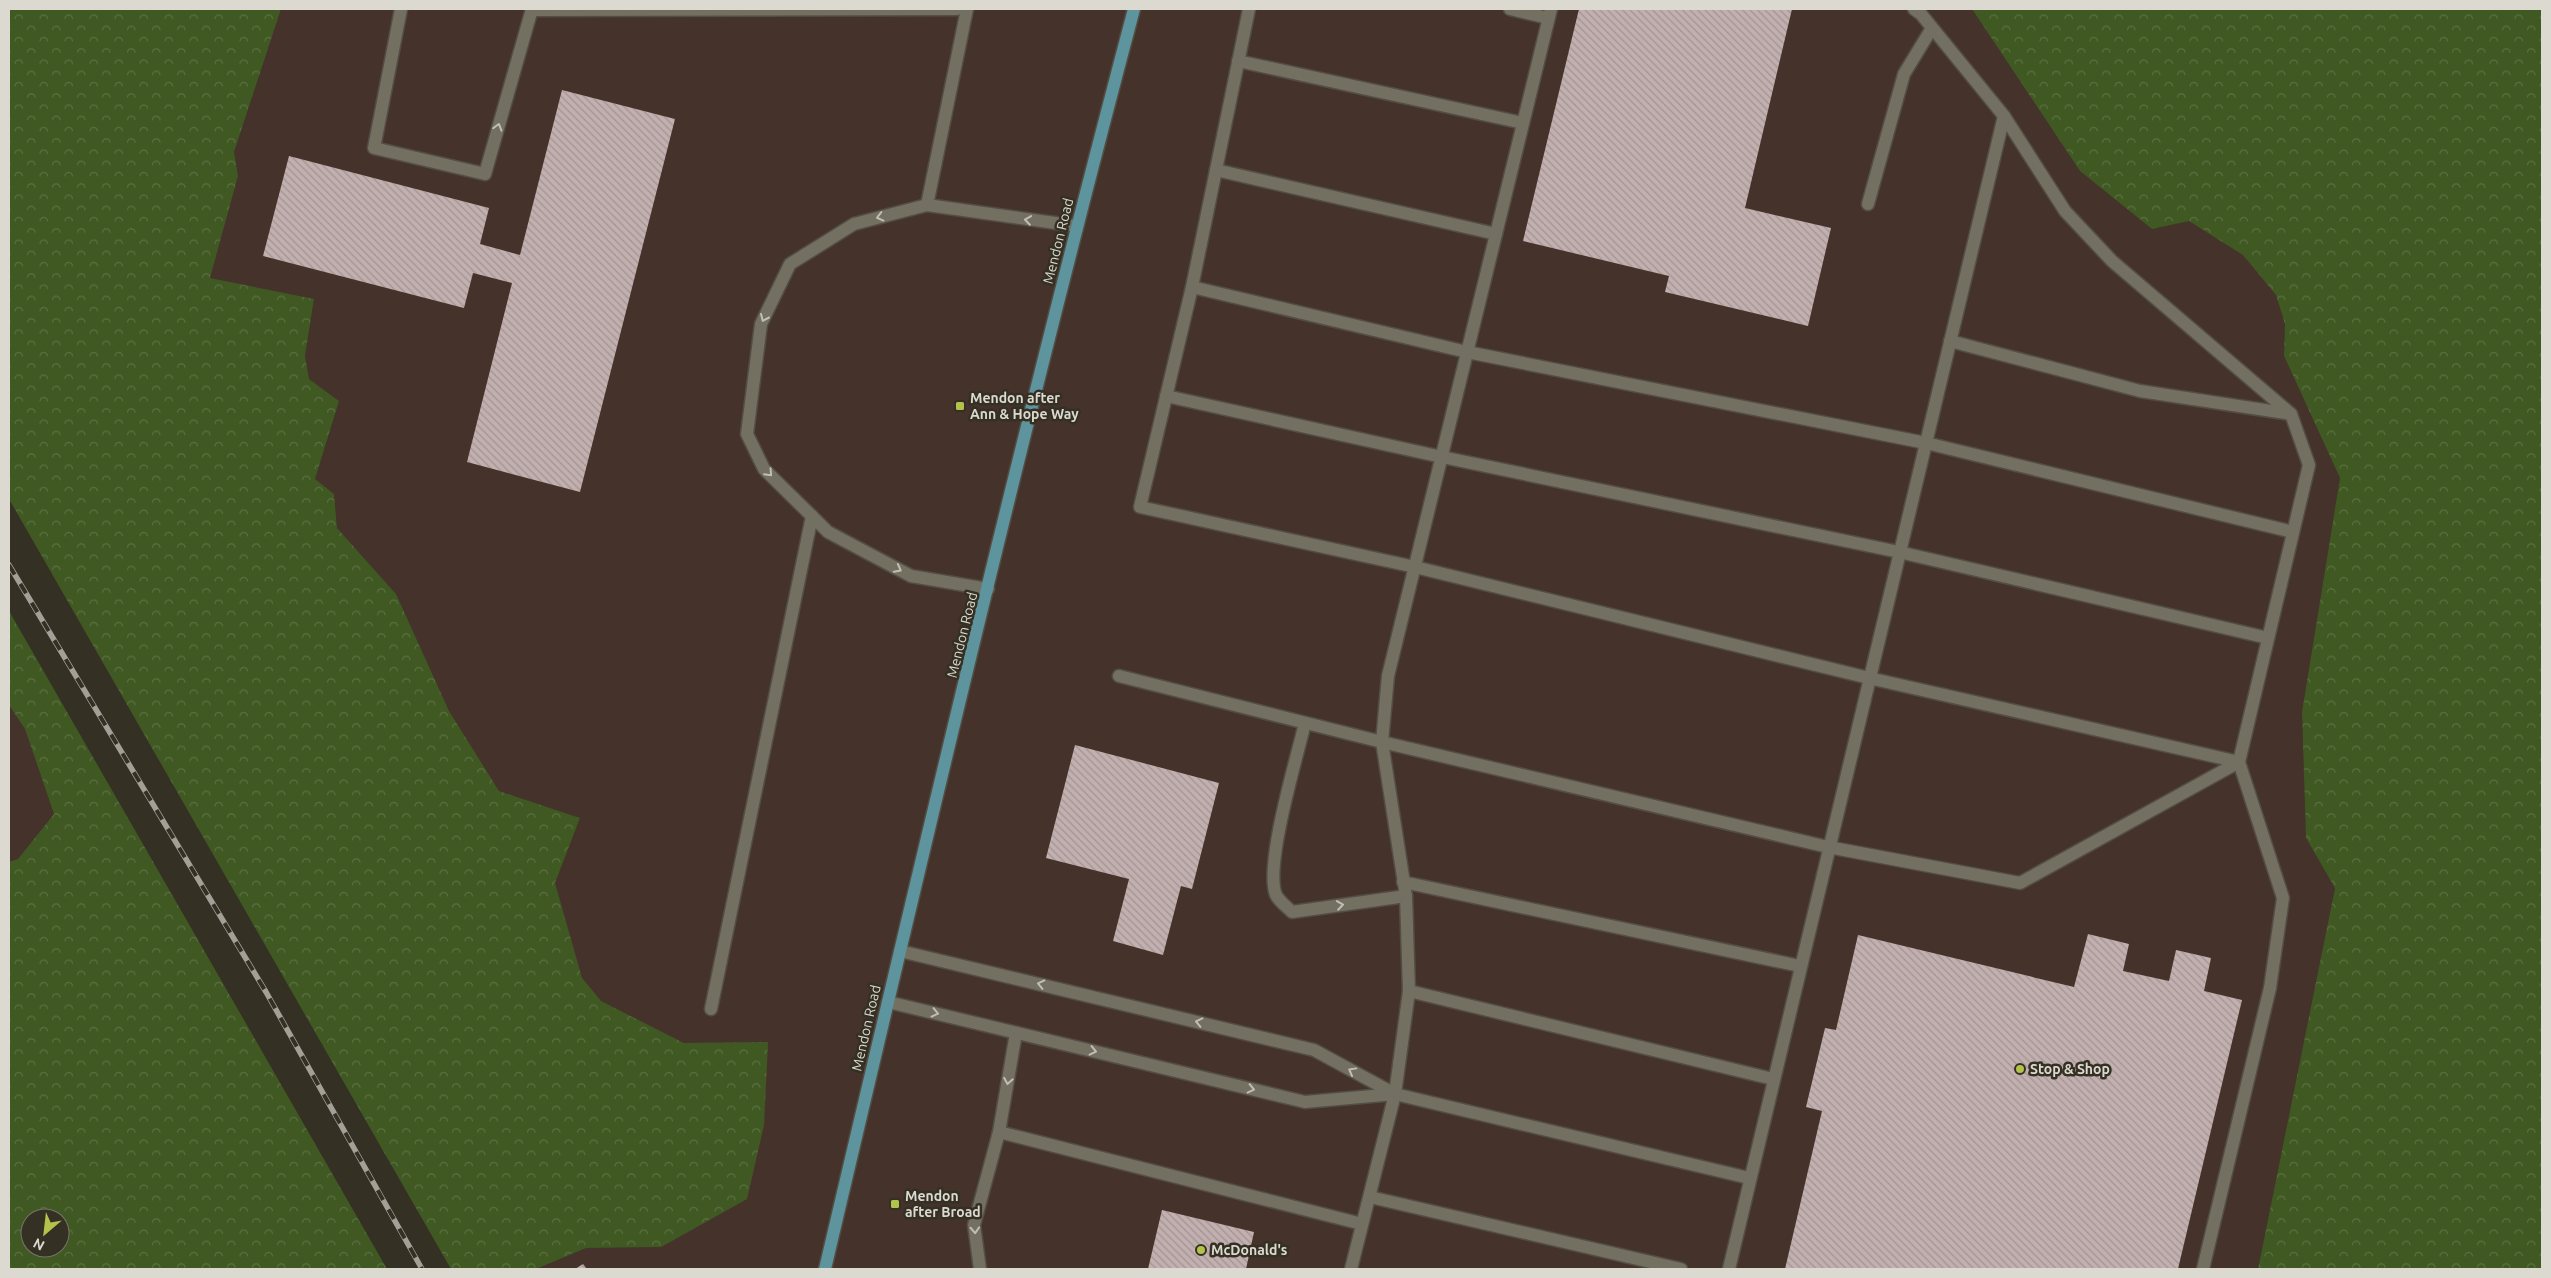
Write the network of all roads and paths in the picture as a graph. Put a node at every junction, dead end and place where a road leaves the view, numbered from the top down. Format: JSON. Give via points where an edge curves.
{"nodes":[{"id":1,"x":401,"y":9,"type":"edge"},
{"id":2,"x":532,"y":9,"type":"edge"},
{"id":3,"x":957,"y":9,"type":"edge"},
{"id":4,"x":967,"y":9,"type":"edge"},
{"id":5,"x":1134,"y":9,"type":"edge"},
{"id":6,"x":1249,"y":9,"type":"edge"},
{"id":7,"x":1510,"y":9,"type":"edge"},
{"id":8,"x":1914,"y":9,"type":"edge"},
{"id":9,"x":1549,"y":13,"type":"edge"},
{"id":10,"x":1932,"y":28,"type":"junction"},
{"id":11,"x":1238,"y":61,"type":"junction"},
{"id":12,"x":2004,"y":116,"type":"junction"},
{"id":13,"x":1523,"y":124,"type":"junction"},
{"id":14,"x":1216,"y":170,"type":"junction"},
{"id":15,"x":1868,"y":204,"type":"dead end"},
{"id":16,"x":927,"y":205,"type":"junction"},
{"id":17,"x":1077,"y":226,"type":"junction"},
{"id":18,"x":1496,"y":234,"type":"junction"},
{"id":19,"x":1192,"y":288,"type":"junction"},
{"id":20,"x":1950,"y":340,"type":"junction"},
{"id":21,"x":1467,"y":352,"type":"junction"},
{"id":22,"x":1166,"y":396,"type":"junction"},
{"id":23,"x":2291,"y":414,"type":"junction"},
{"id":24,"x":1926,"y":443,"type":"junction"},
{"id":25,"x":1442,"y":457,"type":"junction"},
{"id":26,"x":812,"y":516,"type":"junction"},
{"id":27,"x":2293,"y":532,"type":"junction"},
{"id":28,"x":1899,"y":552,"type":"junction"},
{"id":29,"x":1415,"y":567,"type":"junction"},
{"id":30,"x":988,"y":589,"type":"junction"},
{"id":31,"x":2268,"y":638,"type":"junction"},
{"id":32,"x":1119,"y":676,"type":"dead end"},
{"id":33,"x":1869,"y":678,"type":"junction"},
{"id":34,"x":1305,"y":723,"type":"junction"},
{"id":35,"x":1382,"y":742,"type":"junction"},
{"id":36,"x":2239,"y":762,"type":"junction"},
{"id":37,"x":1828,"y":847,"type":"junction"},
{"id":38,"x":1403,"y":882,"type":"junction"},
{"id":39,"x":1406,"y":896,"type":"junction"},
{"id":40,"x":900,"y":951,"type":"junction"},
{"id":41,"x":1800,"y":966,"type":"junction"},
{"id":42,"x":1409,"y":991,"type":"junction"},
{"id":43,"x":888,"y":1002,"type":"junction"},
{"id":44,"x":711,"y":1009,"type":"dead end"},
{"id":45,"x":1016,"y":1032,"type":"junction"},
{"id":46,"x":1773,"y":1079,"type":"junction"},
{"id":47,"x":1395,"y":1094,"type":"junction"},
{"id":48,"x":999,"y":1132,"type":"junction"},
{"id":49,"x":1749,"y":1178,"type":"junction"},
{"id":50,"x":1370,"y":1197,"type":"junction"},
{"id":51,"x":1362,"y":1224,"type":"junction"},
{"id":52,"x":825,"y":1269,"type":"edge"},
{"id":53,"x":980,"y":1269,"type":"edge"},
{"id":54,"x":1351,"y":1269,"type":"edge"},
{"id":55,"x":1681,"y":1269,"type":"edge"},
{"id":56,"x":1729,"y":1269,"type":"edge"},
{"id":57,"x":2202,"y":1269,"type":"edge"}],
"edges":[{"from":1,"to":2,"type":"lane","one_way":true,"via":[[374,148],[485,174]]},
{"from":2,"to":3,"type":"lane"},
{"from":4,"to":16,"type":"lane"},
{"from":5,"to":17,"type":"main road","name":"Mendon Road"},
{"from":6,"to":11,"type":"lane"},
{"from":7,"to":9,"type":"lane"},
{"from":8,"to":10,"type":"lane"},
{"from":9,"to":13,"type":"lane"},
{"from":10,"to":12,"type":"lane"},
{"from":10,"to":15,"type":"lane","via":[[1904,74]]},
{"from":11,"to":13,"type":"lane"},
{"from":11,"to":14,"type":"lane"},
{"from":12,"to":20,"type":"lane"},
{"from":12,"to":23,"type":"lane","via":[[2065,211],[2112,261]]},
{"from":13,"to":18,"type":"lane"},
{"from":14,"to":18,"type":"lane"},
{"from":14,"to":19,"type":"lane"},
{"from":17,"to":16,"type":"lane","one_way":true},
{"from":16,"to":26,"type":"lane","one_way":true,"via":[[854,224],[790,264],[760,324],[746,434],[764,469]]},
{"from":17,"to":30,"type":"main road","name":"Mendon Road"},
{"from":18,"to":21,"type":"lane"},
{"from":19,"to":21,"type":"lane"},
{"from":19,"to":22,"type":"lane"},
{"from":20,"to":23,"type":"lane","via":[[2140,391]]},
{"from":20,"to":24,"type":"lane"},
{"from":21,"to":24,"type":"lane"},
{"from":21,"to":25,"type":"lane"},
{"from":22,"to":25,"type":"lane"},
{"from":22,"to":29,"type":"lane","via":[[1140,507]]},
{"from":23,"to":27,"type":"lane","via":[[2309,465]]},
{"from":24,"to":27,"type":"lane"},
{"from":24,"to":28,"type":"lane"},
{"from":25,"to":28,"type":"lane"},
{"from":25,"to":29,"type":"lane"},
{"from":26,"to":30,"type":"lane","one_way":true,"via":[[828,532],[911,576]]},
{"from":26,"to":44,"type":"lane"},
{"from":27,"to":31,"type":"lane"},
{"from":28,"to":31,"type":"lane"},
{"from":28,"to":33,"type":"lane"},
{"from":29,"to":33,"type":"lane"},
{"from":29,"to":35,"type":"lane","via":[[1388,676]]},
{"from":30,"to":40,"type":"main road","name":"Mendon Road"},
{"from":31,"to":36,"type":"lane"},
{"from":32,"to":34,"type":"lane"},
{"from":33,"to":36,"type":"lane"},
{"from":33,"to":37,"type":"lane"},
{"from":34,"to":35,"type":"lane"},
{"from":34,"to":39,"type":"lane","one_way":true,"via":[[1278,837],[1274,869],[1276,895],[1292,912]]},
{"from":35,"to":37,"type":"lane"},
{"from":35,"to":38,"type":"lane"},
{"from":36,"to":37,"type":"lane","via":[[2020,884]]},
{"from":36,"to":57,"type":"lane","via":[[2283,898],[2270,988]]},
{"from":37,"to":41,"type":"lane"},
{"from":38,"to":39,"type":"lane"},
{"from":38,"to":41,"type":"lane"},
{"from":39,"to":42,"type":"lane"},
{"from":40,"to":43,"type":"main road","name":"Mendon Road"},
{"from":47,"to":40,"type":"lane","one_way":true,"via":[[1314,1050]]},
{"from":41,"to":46,"type":"lane"},
{"from":42,"to":46,"type":"lane"},
{"from":42,"to":47,"type":"lane"},
{"from":43,"to":45,"type":"lane","one_way":true},
{"from":43,"to":52,"type":"main road","name":"Mendon Road"},
{"from":45,"to":47,"type":"lane","one_way":true,"via":[[1305,1102]]},
{"from":45,"to":48,"type":"lane","one_way":true},
{"from":46,"to":49,"type":"lane"},
{"from":47,"to":49,"type":"lane"},
{"from":47,"to":50,"type":"lane"},
{"from":48,"to":51,"type":"lane"},
{"from":48,"to":53,"type":"lane","one_way":true,"via":[[974,1225]]},
{"from":49,"to":56,"type":"lane"},
{"from":50,"to":51,"type":"lane"},
{"from":50,"to":55,"type":"lane"},
{"from":51,"to":54,"type":"lane"}]}
